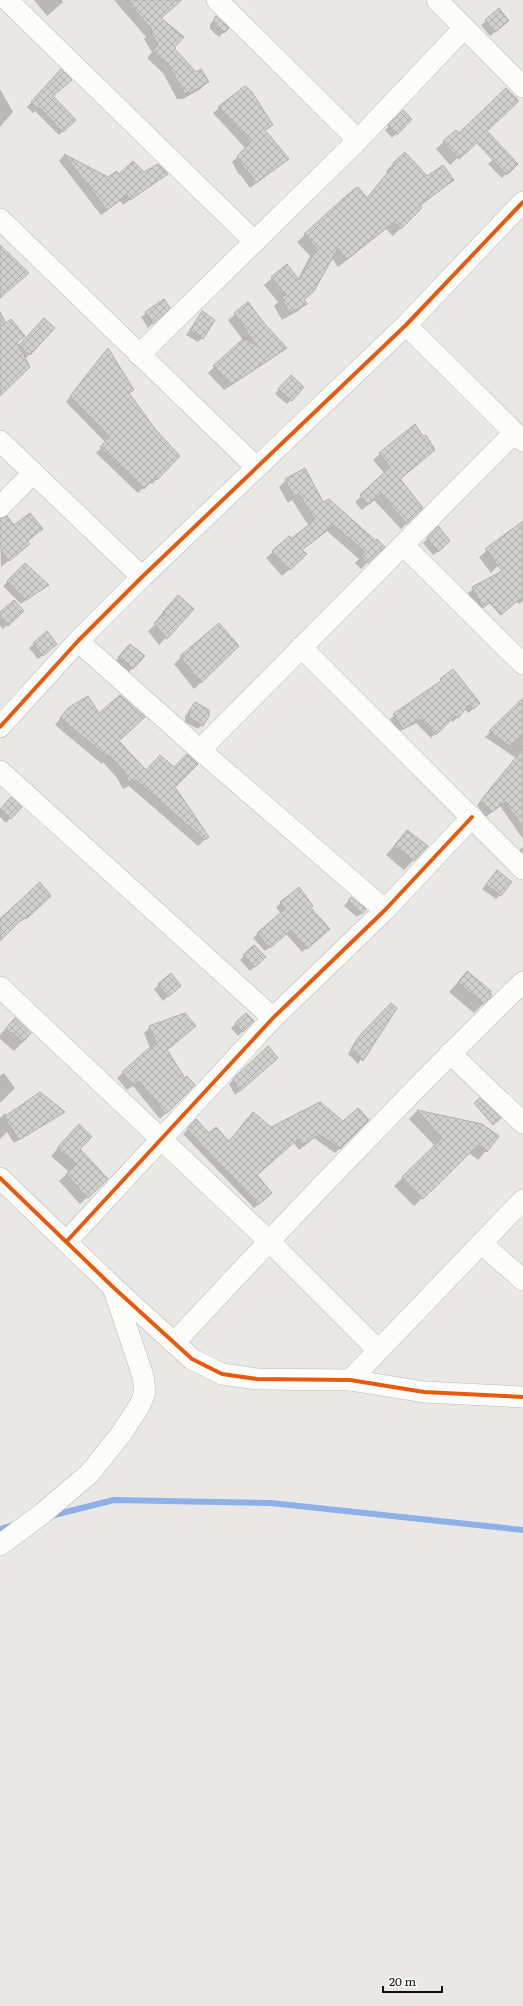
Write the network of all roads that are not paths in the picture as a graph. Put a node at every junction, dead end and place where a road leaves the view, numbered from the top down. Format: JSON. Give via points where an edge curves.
{"nodes":[{"id":1,"x":7,"y":0,"type":"edge"},
{"id":2,"x":217,"y":0,"type":"edge"},
{"id":3,"x":437,"y":0,"type":"edge"},
{"id":4,"x":464,"y":28,"type":"junction"},
{"id":5,"x":523,"y":87,"type":"edge"},
{"id":6,"x":358,"y":140,"type":"junction"},
{"id":7,"x":522,"y":206,"type":"edge"},
{"id":8,"x":0,"y":219,"type":"edge"},
{"id":9,"x":255,"y":242,"type":"junction"},
{"id":10,"x":406,"y":325,"type":"junction"},
{"id":11,"x":139,"y":355,"type":"junction"},
{"id":12,"x":519,"y":437,"type":"edge"},
{"id":13,"x":0,"y":441,"type":"edge"},
{"id":14,"x":256,"y":467,"type":"junction"},
{"id":15,"x":34,"y":473,"type":"junction"},
{"id":16,"x":0,"y":507,"type":"edge"},
{"id":17,"x":403,"y":545,"type":"junction"},
{"id":18,"x":142,"y":577,"type":"junction"},
{"id":19,"x":78,"y":641,"type":"junction"},
{"id":20,"x":301,"y":647,"type":"junction"},
{"id":21,"x":523,"y":664,"type":"edge"},
{"id":22,"x":0,"y":727,"type":"edge"},
{"id":23,"x":200,"y":750,"type":"junction"},
{"id":24,"x":0,"y":771,"type":"edge"},
{"id":25,"x":472,"y":817,"type":"junction"},
{"id":26,"x":523,"y":869,"type":"edge"},
{"id":27,"x":384,"y":910,"type":"junction"},
{"id":28,"x":523,"y":982,"type":"edge"},
{"id":29,"x":0,"y":987,"type":"edge"},
{"id":30,"x":273,"y":1018,"type":"junction"},
{"id":31,"x":450,"y":1053,"type":"junction"},
{"id":32,"x":523,"y":1123,"type":"edge"},
{"id":33,"x":162,"y":1139,"type":"junction"},
{"id":34,"x":0,"y":1178,"type":"edge"},
{"id":35,"x":523,"y":1200,"type":"edge"},
{"id":36,"x":269,"y":1240,"type":"junction"},
{"id":37,"x":67,"y":1241,"type":"junction"},
{"id":38,"x":481,"y":1243,"type":"junction"},
{"id":39,"x":523,"y":1280,"type":"edge"},
{"id":40,"x":114,"y":1288,"type":"junction"},
{"id":41,"x":174,"y":1343,"type":"junction"},
{"id":42,"x":378,"y":1350,"type":"junction"},
{"id":43,"x":350,"y":1380,"type":"junction"},
{"id":44,"x":523,"y":1397,"type":"edge"},
{"id":45,"x":0,"y":1545,"type":"edge"}],
"edges":[{"from":1,"to":9,"type":"street"},
{"from":2,"to":6,"type":"street"},
{"from":3,"to":4,"type":"street"},
{"from":4,"to":5,"type":"street"},
{"from":4,"to":6,"type":"street"},
{"from":6,"to":9,"type":"street"},
{"from":7,"to":10,"type":"street"},
{"from":8,"to":11,"type":"street"},
{"from":9,"to":11,"type":"street"},
{"from":10,"to":12,"type":"street"},
{"from":10,"to":14,"type":"street"},
{"from":11,"to":14,"type":"street"},
{"from":12,"to":17,"type":"street"},
{"from":13,"to":15,"type":"street"},
{"from":14,"to":18,"type":"street"},
{"from":15,"to":16,"type":"street"},
{"from":15,"to":18,"type":"street"},
{"from":17,"to":20,"type":"street"},
{"from":17,"to":21,"type":"street"},
{"from":18,"to":19,"type":"street"},
{"from":19,"to":22,"type":"street"},
{"from":19,"to":23,"type":"street"},
{"from":20,"to":23,"type":"street"},
{"from":20,"to":25,"type":"street"},
{"from":23,"to":27,"type":"street"},
{"from":24,"to":30,"type":"street"},
{"from":25,"to":26,"type":"street"},
{"from":25,"to":27,"type":"street"},
{"from":27,"to":30,"type":"street"},
{"from":28,"to":31,"type":"street"},
{"from":29,"to":33,"type":"street"},
{"from":30,"to":33,"type":"street"},
{"from":31,"to":32,"type":"street"},
{"from":31,"to":36,"type":"street"},
{"from":33,"to":36,"type":"street"},
{"from":33,"to":37,"type":"street"},
{"from":34,"to":37,"type":"street"},
{"from":35,"to":38,"type":"street"},
{"from":36,"to":41,"type":"street"},
{"from":36,"to":42,"type":"street"},
{"from":37,"to":40,"type":"street"},
{"from":38,"to":39,"type":"street"},
{"from":38,"to":42,"type":"street"},
{"from":40,"to":41,"type":"street"},
{"from":40,"to":45,"type":"street","via":[[143,1376],[145,1392],[140,1405],[90,1473]]},
{"from":41,"to":43,"type":"street","via":[[192,1359],[222,1374],[257,1379]]},
{"from":42,"to":43,"type":"street"},
{"from":43,"to":44,"type":"street","via":[[424,1392]]}]}
